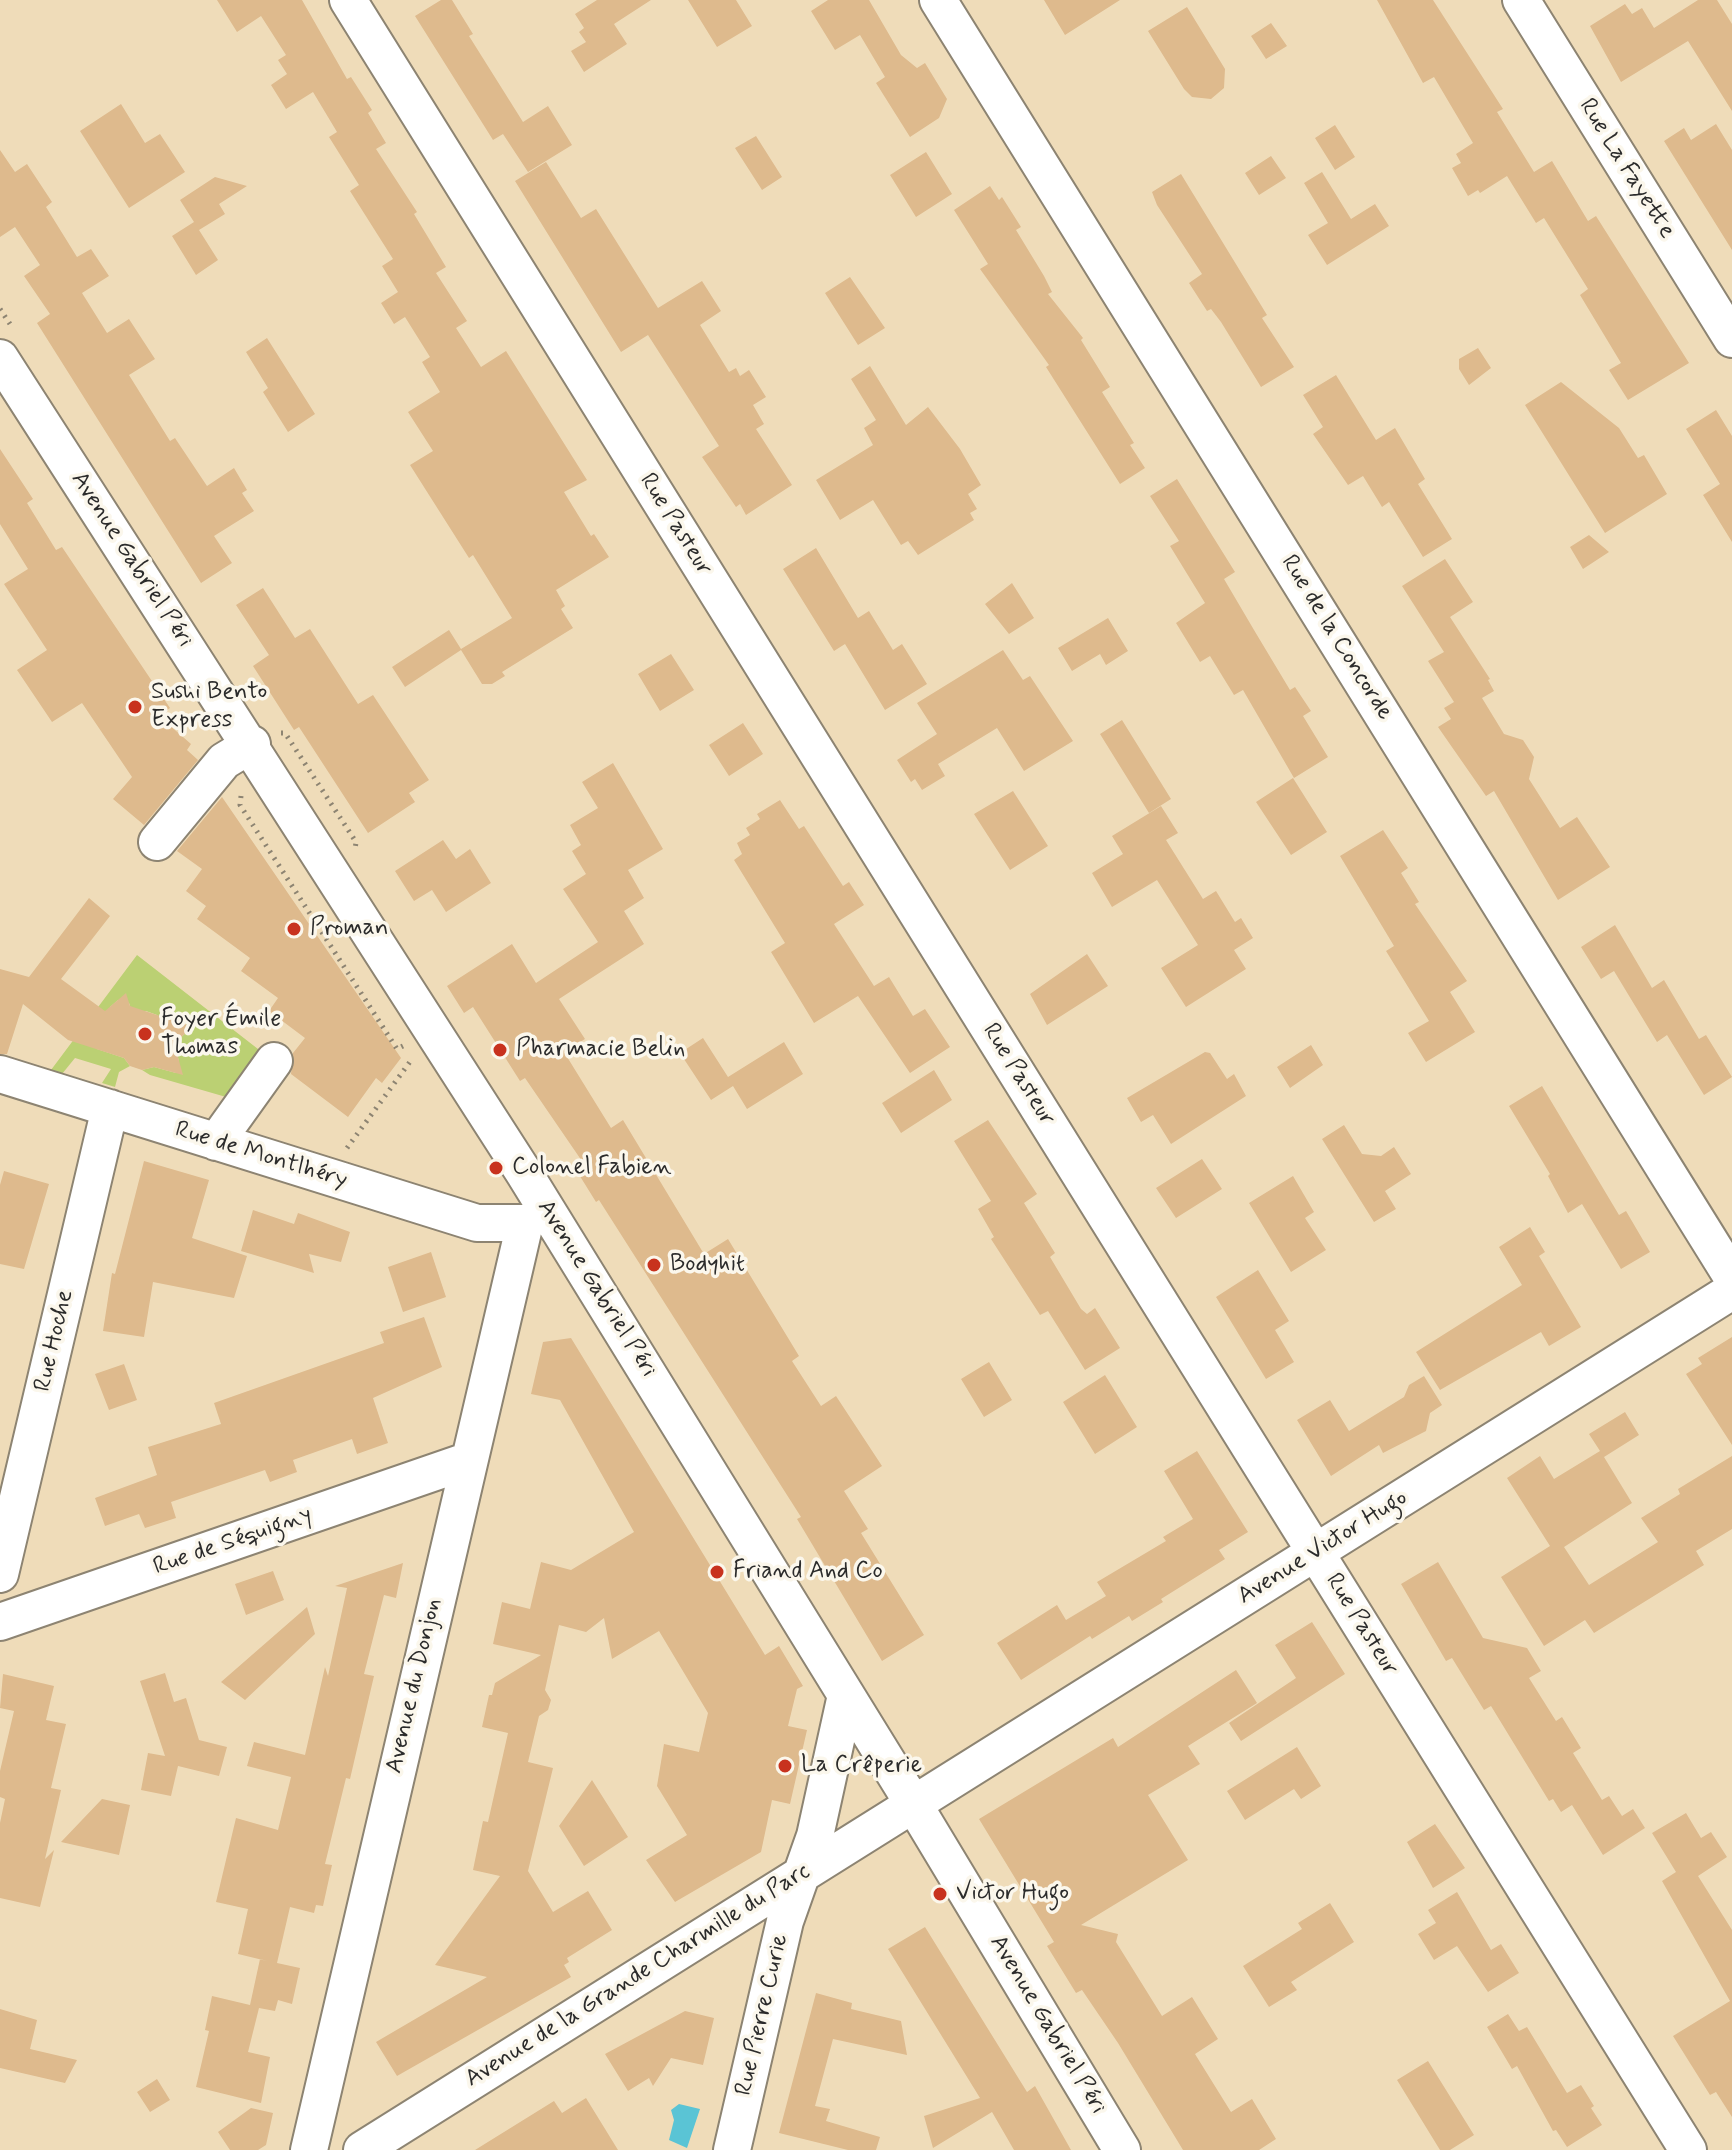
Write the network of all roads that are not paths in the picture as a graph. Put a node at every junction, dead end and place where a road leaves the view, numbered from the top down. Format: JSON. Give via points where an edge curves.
{"nodes":[{"id":1,"x":348,"y":0,"type":"edge"},
{"id":2,"x":938,"y":0,"type":"edge"},
{"id":3,"x":1521,"y":0,"type":"edge"},
{"id":4,"x":1732,"y":339,"type":"edge"},
{"id":5,"x":0,"y":358,"type":"edge"},
{"id":6,"x":252,"y":744,"type":"junction"},
{"id":7,"x":157,"y":842,"type":"dead end"},
{"id":8,"x":274,"y":1061,"type":"dead end"},
{"id":9,"x":0,"y":1074,"type":"edge"},
{"id":10,"x":110,"y":1108,"type":"junction"},
{"id":11,"x":216,"y":1142,"type":"junction"},
{"id":12,"x":536,"y":1216,"type":"junction"},
{"id":13,"x":1732,"y":1277,"type":"edge"},
{"id":14,"x":1732,"y":1291,"type":"edge"},
{"id":15,"x":467,"y":1461,"type":"junction"},
{"id":16,"x":1316,"y":1553,"type":"junction"},
{"id":17,"x":0,"y":1574,"type":"edge"},
{"id":18,"x":0,"y":1622,"type":"edge"},
{"id":19,"x":846,"y":1695,"type":"junction"},
{"id":20,"x":914,"y":1805,"type":"junction"},
{"id":21,"x":806,"y":1869,"type":"junction"},
{"id":22,"x":309,"y":2150,"type":"edge"},
{"id":23,"x":362,"y":2150,"type":"edge"},
{"id":24,"x":732,"y":2150,"type":"edge"},
{"id":25,"x":1122,"y":2150,"type":"edge"},
{"id":26,"x":1688,"y":2150,"type":"edge"}],
"edges":[{"from":1,"to":16,"type":"street","name":"Rue Pasteur"},
{"from":2,"to":13,"type":"street","name":"Rue de la Concorde"},
{"from":3,"to":4,"type":"street","name":"Rue La Fayette"},
{"from":5,"to":6,"type":"street","name":"Avenue Gabriel Péri"},
{"from":6,"to":7,"type":"street","via":[[224,761]]},
{"from":6,"to":12,"type":"street","name":"Avenue Gabriel Péri"},
{"from":8,"to":11,"type":"street"},
{"from":9,"to":10,"type":"street","name":"Rue de Montlhéry"},
{"from":10,"to":11,"type":"street","name":"Rue de Montlhéry"},
{"from":10,"to":17,"type":"street","name":"Rue Hoche"},
{"from":11,"to":12,"type":"street","name":"Rue de Montlhéry","via":[[477,1223]]},
{"from":12,"to":15,"type":"street","name":"Avenue du Donjon"},
{"from":12,"to":19,"type":"street","name":"Avenue Gabriel Péri"},
{"from":14,"to":16,"type":"street","name":"Avenue Victor Hugo"},
{"from":15,"to":18,"type":"street","name":"Rue de Séquigny"},
{"from":15,"to":22,"type":"street","name":"Avenue du Donjon"},
{"from":16,"to":20,"type":"street","name":"Avenue Victor Hugo"},
{"from":16,"to":26,"type":"street","name":"Rue Pasteur"},
{"from":19,"to":20,"type":"street","name":"Avenue Gabriel Péri"},
{"from":19,"to":21,"type":"street","name":"Rue Pierre Curie"},
{"from":20,"to":21,"type":"street","name":"Avenue de la Grande Charmille du Parc"},
{"from":20,"to":25,"type":"street","name":"Avenue Gabriel Péri"},
{"from":21,"to":23,"type":"street","name":"Avenue de la Grande Charmille du Parc"},
{"from":21,"to":24,"type":"street","name":"Rue Pierre Curie","via":[[785,1921]]}]}
